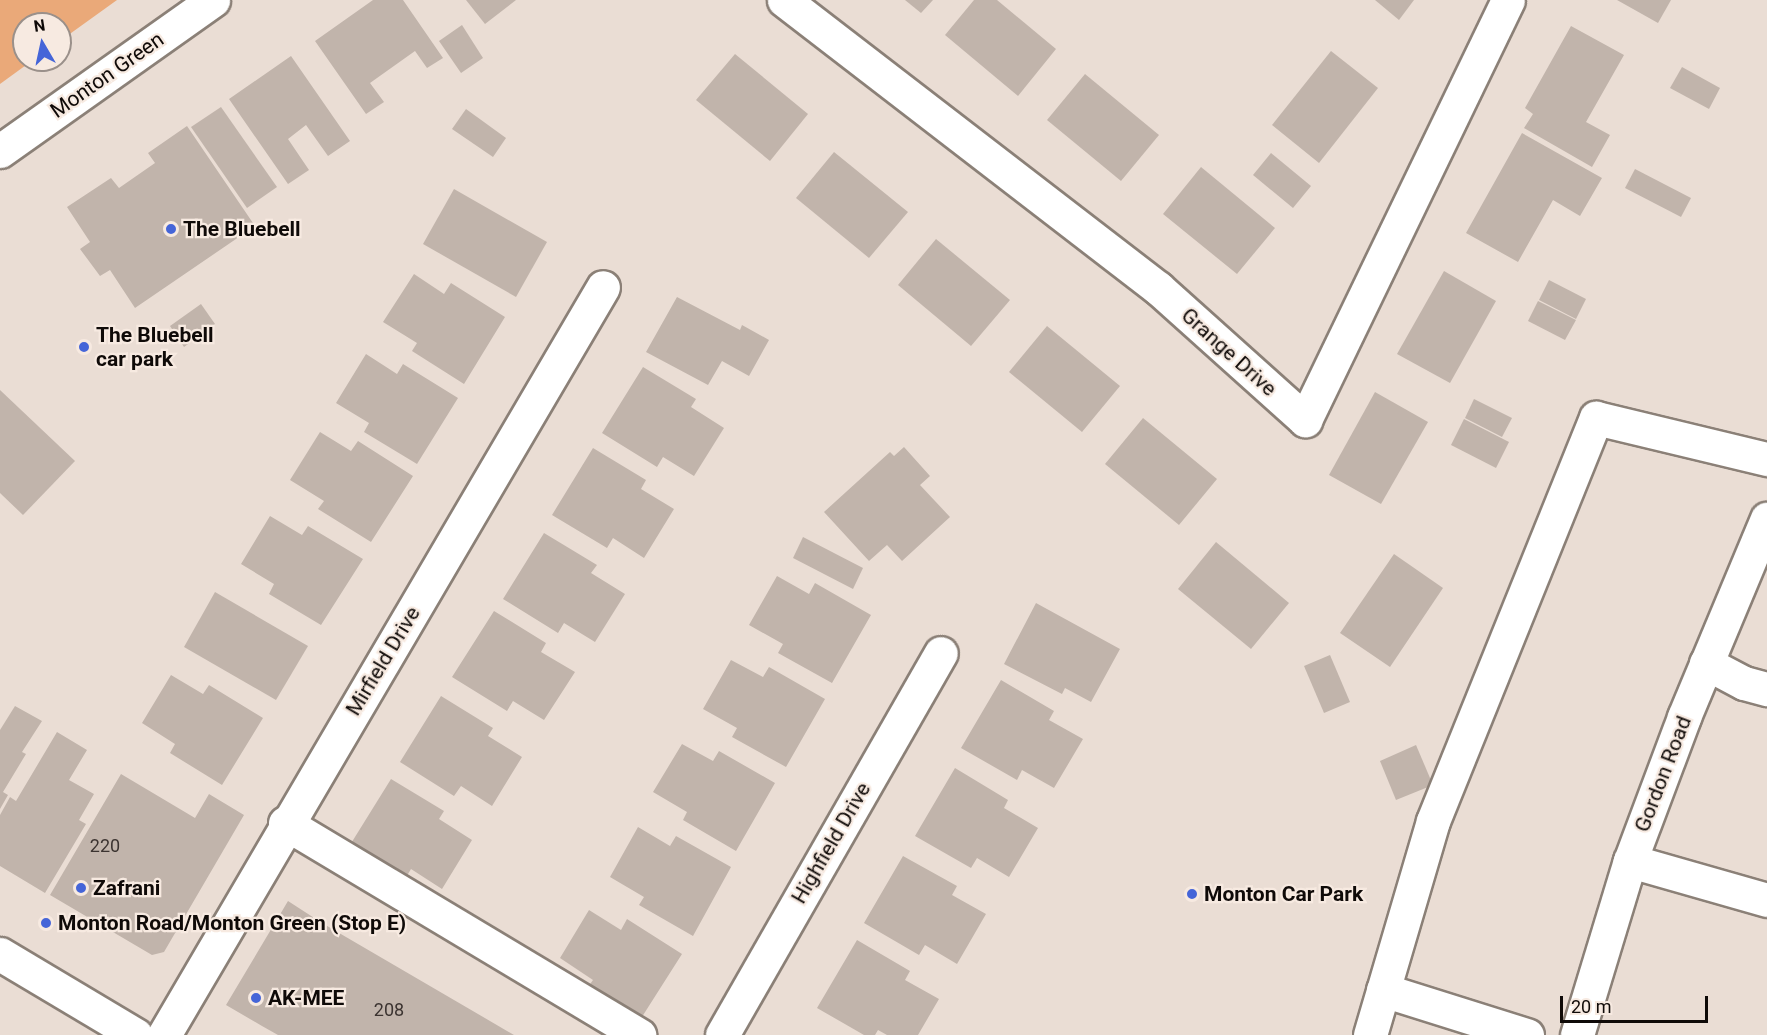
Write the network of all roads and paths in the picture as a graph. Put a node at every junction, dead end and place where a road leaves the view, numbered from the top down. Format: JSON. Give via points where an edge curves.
{"nodes":[{"id":1,"x":213,"y":0,"type":"edge"},
{"id":2,"x":784,"y":0,"type":"edge"},
{"id":3,"x":1509,"y":0,"type":"edge"},
{"id":4,"x":0,"y":151,"type":"edge"},
{"id":5,"x":603,"y":287,"type":"dead end"},
{"id":6,"x":1767,"y":459,"type":"edge"},
{"id":7,"x":1767,"y":519,"type":"edge"},
{"id":8,"x":940,"y":653,"type":"dead end"},
{"id":9,"x":1706,"y":663,"type":"junction"},
{"id":10,"x":1767,"y":689,"type":"edge"},
{"id":11,"x":285,"y":823,"type":"junction"},
{"id":12,"x":1630,"y":861,"type":"junction"},
{"id":13,"x":1767,"y":900,"type":"edge"},
{"id":14,"x":0,"y":954,"type":"edge"},
{"id":15,"x":1383,"y":990,"type":"junction"},
{"id":16,"x":136,"y":1035,"type":"edge"},
{"id":17,"x":164,"y":1035,"type":"edge"},
{"id":18,"x":639,"y":1035,"type":"edge"},
{"id":19,"x":722,"y":1035,"type":"edge"},
{"id":20,"x":1370,"y":1035,"type":"edge"},
{"id":21,"x":1527,"y":1035,"type":"edge"},
{"id":22,"x":1577,"y":1035,"type":"edge"}],
"edges":[{"from":1,"to":4,"type":"street","name":"Monton Green"},
{"from":2,"to":3,"type":"street","name":"Grange Drive","via":[[1158,288],[1305,420]]},
{"from":5,"to":11,"type":"street","name":"Mirfield Drive"},
{"from":6,"to":15,"type":"street","via":[[1596,418],[1433,821]]},
{"from":7,"to":9,"type":"street","name":"Gordon Road"},
{"from":8,"to":19,"type":"street","name":"Highfield Drive"},
{"from":9,"to":10,"type":"street","via":[[1744,683]]},
{"from":9,"to":12,"type":"street","name":"Gordon Road"},
{"from":11,"to":17,"type":"street","name":"Mirfield Drive"},
{"from":11,"to":18,"type":"street"},
{"from":12,"to":13,"type":"street"},
{"from":12,"to":22,"type":"street","name":"Gordon Road"},
{"from":14,"to":16,"type":"street"},
{"from":15,"to":20,"type":"street"},
{"from":15,"to":21,"type":"street"}]}
